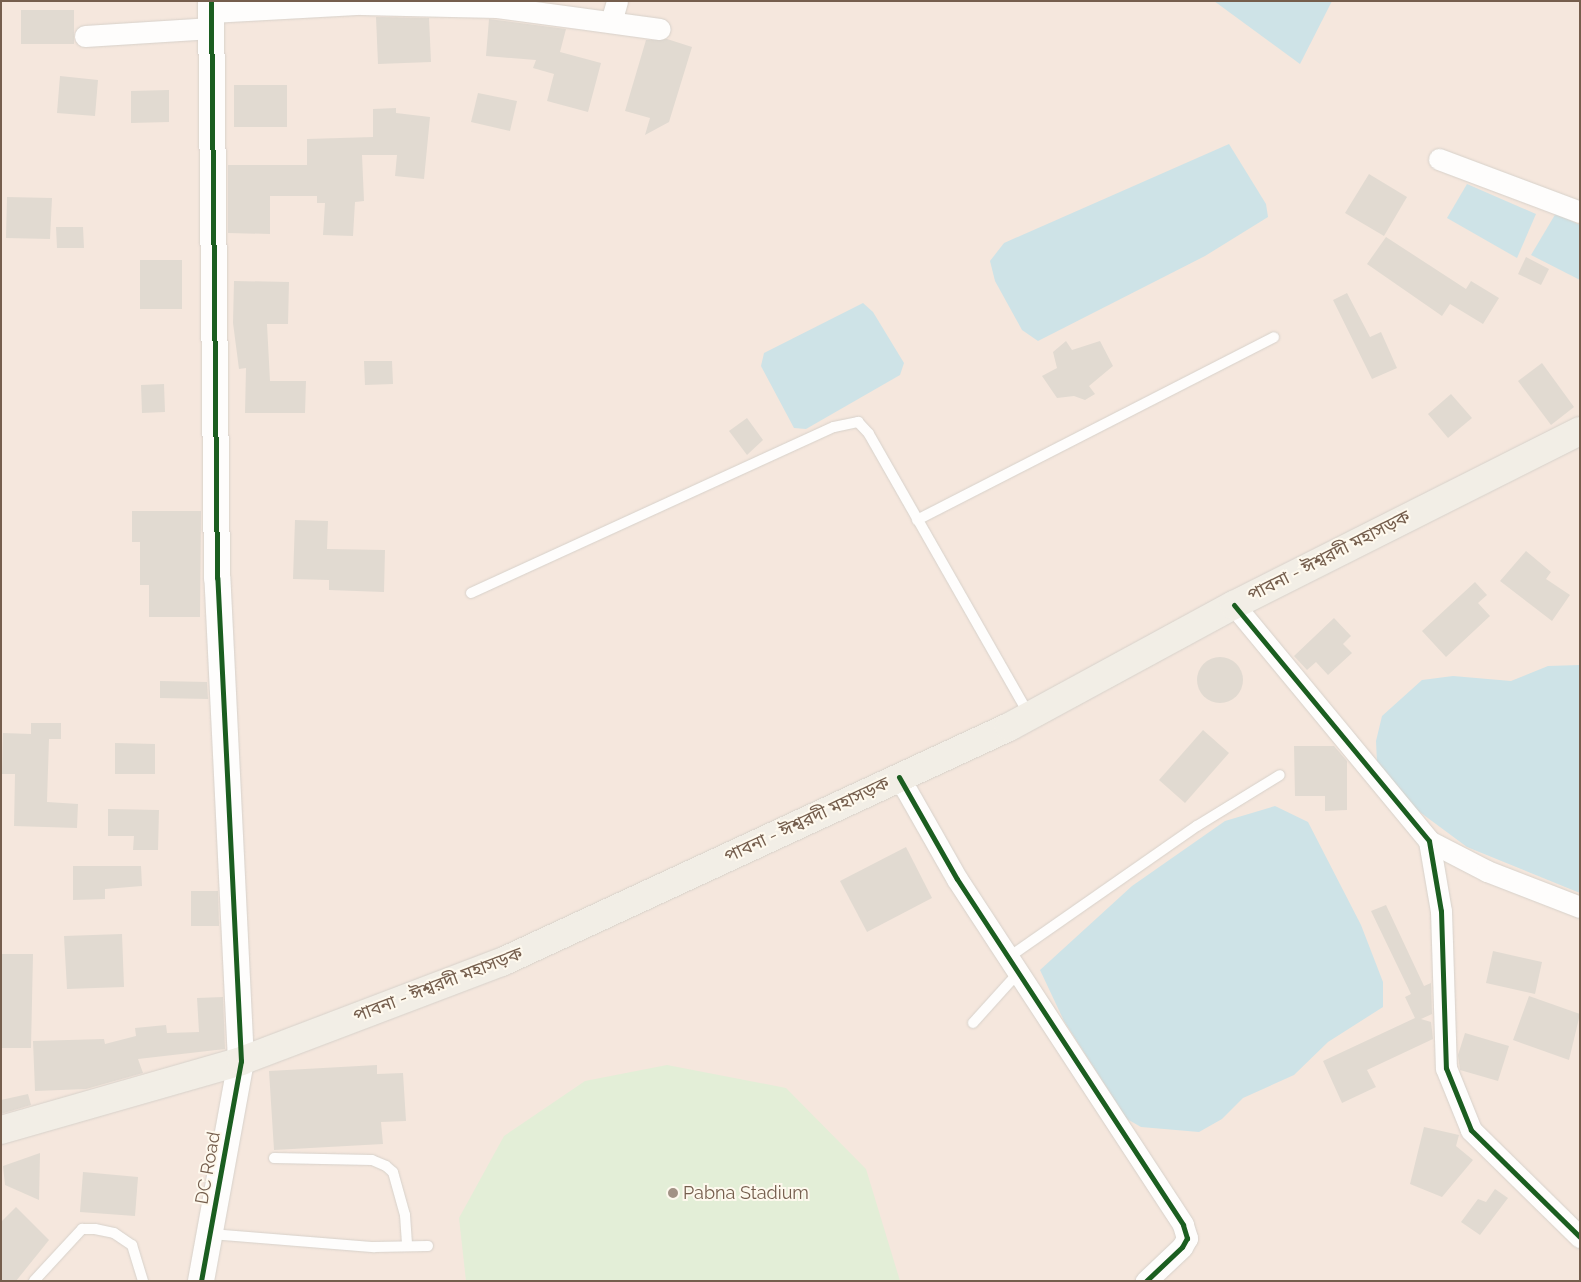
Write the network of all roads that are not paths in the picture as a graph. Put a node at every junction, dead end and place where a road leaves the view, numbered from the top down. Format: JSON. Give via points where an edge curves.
{"nodes":[{"id":1,"x":617,"y":1,"type":"edge"},
{"id":2,"x":212,"y":14,"type":"edge"},
{"id":3,"x":611,"y":22,"type":"junction"},
{"id":4,"x":660,"y":29,"type":"dead end"},
{"id":5,"x":85,"y":36,"type":"dead end"},
{"id":6,"x":1439,"y":159,"type":"dead end"},
{"id":7,"x":1580,"y":212,"type":"edge"},
{"id":8,"x":1274,"y":337,"type":"dead end"},
{"id":9,"x":1580,"y":431,"type":"edge"},
{"id":10,"x":917,"y":520,"type":"junction"},
{"id":11,"x":471,"y":593,"type":"dead end"},
{"id":12,"x":1234,"y":605,"type":"junction"},
{"id":13,"x":1030,"y":716,"type":"junction"},
{"id":14,"x":1280,"y":775,"type":"dead end"},
{"id":15,"x":899,"y":777,"type":"junction"},
{"id":16,"x":1429,"y":841,"type":"junction"},
{"id":17,"x":1580,"y":907,"type":"edge"},
{"id":18,"x":1014,"y":964,"type":"junction"},
{"id":19,"x":973,"y":1023,"type":"dead end"},
{"id":20,"x":241,"y":1061,"type":"junction"},
{"id":21,"x":1,"y":1130,"type":"edge"},
{"id":22,"x":274,"y":1158,"type":"dead end"},
{"id":23,"x":210,"y":1234,"type":"junction"},
{"id":24,"x":1580,"y":1237,"type":"edge"},
{"id":25,"x":407,"y":1246,"type":"junction"},
{"id":26,"x":428,"y":1246,"type":"dead end"},
{"id":27,"x":34,"y":1281,"type":"edge"},
{"id":28,"x":143,"y":1281,"type":"edge"},
{"id":29,"x":201,"y":1281,"type":"edge"},
{"id":30,"x":1146,"y":1281,"type":"edge"}],
"edges":[{"from":1,"to":3,"type":"street"},
{"from":2,"to":3,"type":"street","via":[[396,4],[497,7]]},
{"from":2,"to":5,"type":"street"},
{"from":2,"to":20,"type":"street","name":"DC Road","via":[[218,578]]},
{"from":3,"to":4,"type":"street"},
{"from":6,"to":7,"type":"street"},
{"from":8,"to":10,"type":"lane"},
{"from":9,"to":12,"type":"main road","name":"পাবনা - ঈশ্বরদী মহাসড়ক"},
{"from":10,"to":11,"type":"lane","via":[[869,434],[858,422],[834,427]]},
{"from":10,"to":13,"type":"lane"},
{"from":12,"to":13,"type":"main road","name":"পাবনা - ঈশ্বরদী মহাসড়ক"},
{"from":12,"to":16,"type":"street"},
{"from":13,"to":15,"type":"main road","name":"পাবনা - ঈশ্বরদী মহাসড়ক"},
{"from":14,"to":18,"type":"lane","via":[[1197,826]]},
{"from":15,"to":18,"type":"street","via":[[957,879]]},
{"from":15,"to":20,"type":"main road","name":"পাবনা - ঈশ্বরদী মহাসড়ক","via":[[502,962]]},
{"from":16,"to":17,"type":"street","via":[[1487,871]]},
{"from":16,"to":24,"type":"street","via":[[1441,911],[1450,1077],[1470,1130]]},
{"from":18,"to":19,"type":"lane"},
{"from":18,"to":30,"type":"street","via":[[1183,1226],[1187,1238],[1182,1247]]},
{"from":20,"to":21,"type":"main road","name":"পাবনা - ঈশ্বরদী মহাসড়ক"},
{"from":20,"to":23,"type":"street","name":"DC Road"},
{"from":22,"to":25,"type":"lane","via":[[372,1160],[386,1166],[393,1172],[405,1215]]},
{"from":23,"to":25,"type":"lane"},
{"from":23,"to":29,"type":"street","name":"DC Road"},
{"from":25,"to":26,"type":"lane"},
{"from":27,"to":28,"type":"lane","via":[[82,1229],[114,1233],[132,1245]]}]}
